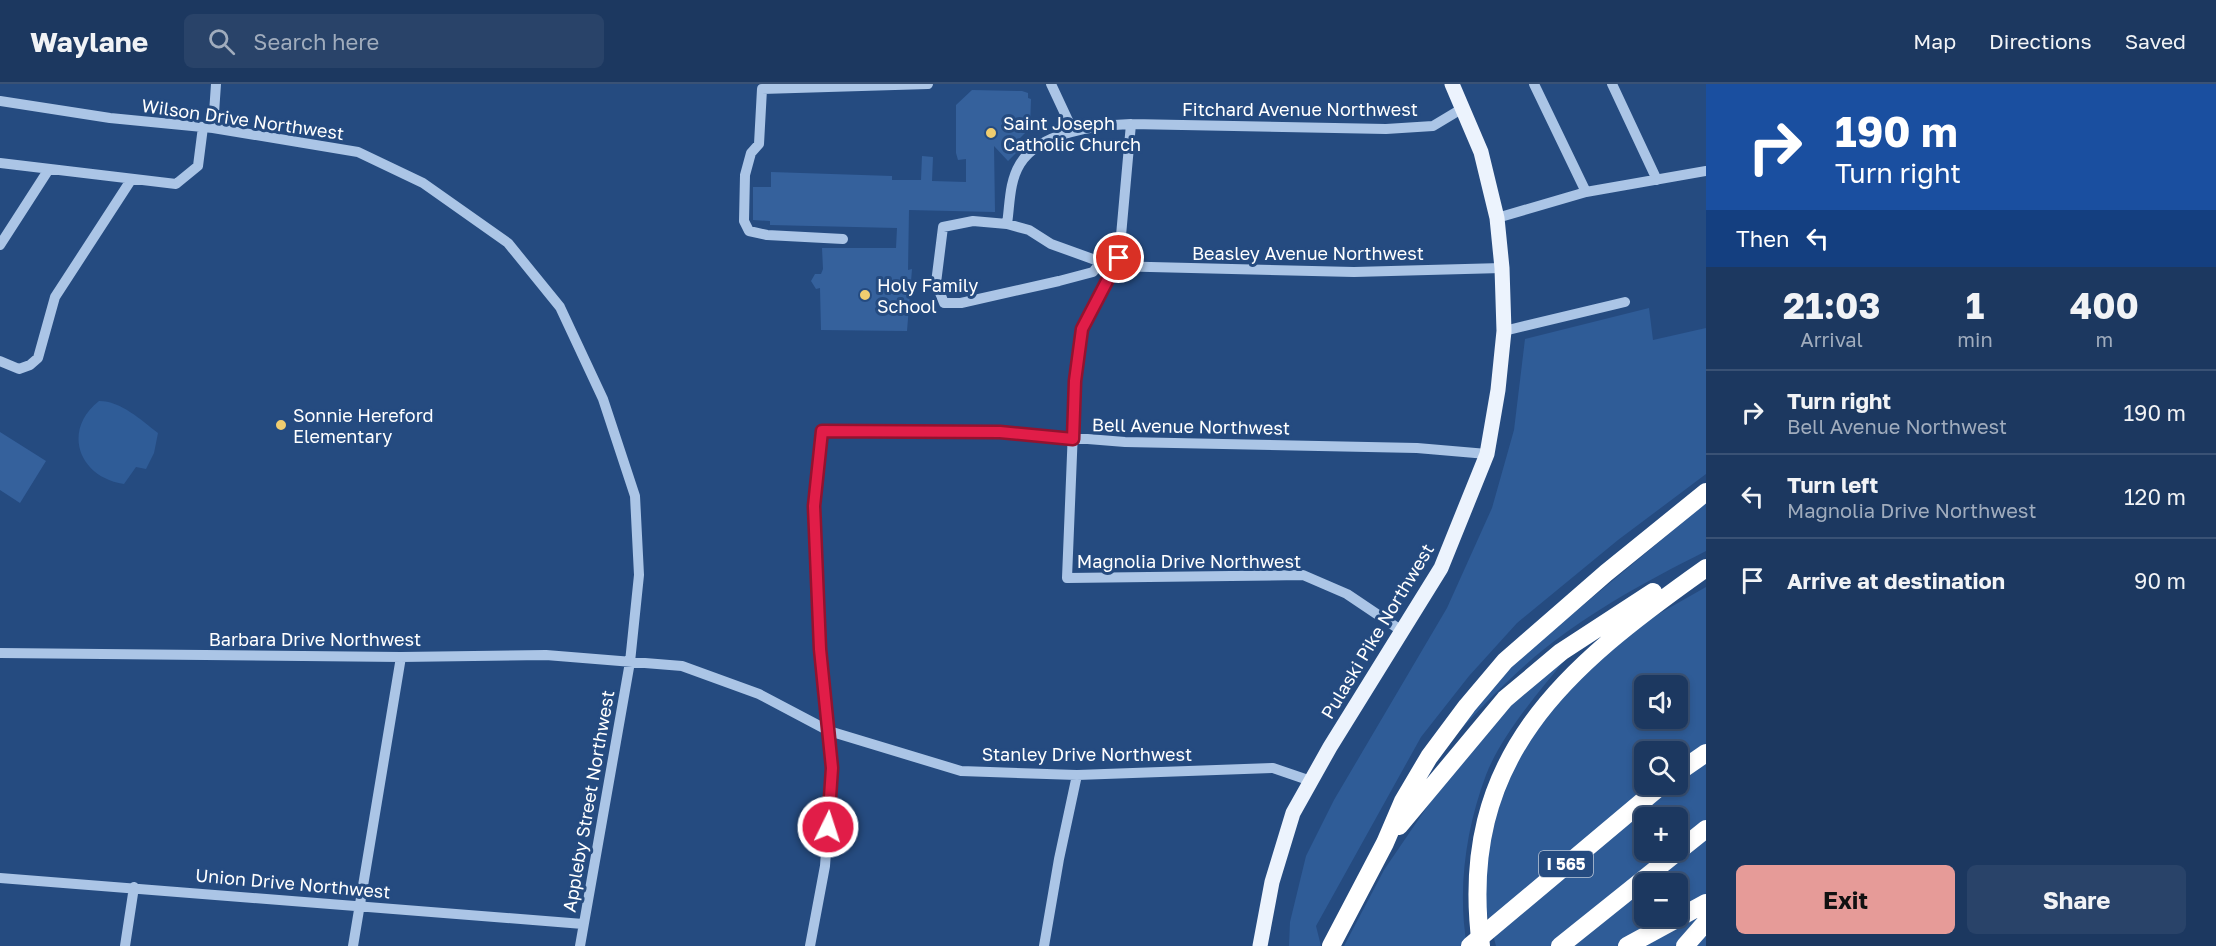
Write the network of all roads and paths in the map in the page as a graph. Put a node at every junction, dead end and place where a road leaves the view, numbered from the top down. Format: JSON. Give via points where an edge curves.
{"nodes":[{"id":1,"x":216,"y":84,"type":"edge"},
{"id":2,"x":928,"y":84,"type":"edge"},
{"id":3,"x":1051,"y":84,"type":"edge"},
{"id":4,"x":1452,"y":84,"type":"edge"},
{"id":5,"x":1534,"y":84,"type":"edge"},
{"id":6,"x":1612,"y":84,"type":"edge"},
{"id":7,"x":0,"y":101,"type":"edge"},
{"id":8,"x":1463,"y":108,"type":"junction"},
{"id":9,"x":1131,"y":124,"type":"junction"},
{"id":10,"x":208,"y":128,"type":"junction"},
{"id":11,"x":1074,"y":131,"type":"junction"},
{"id":12,"x":0,"y":163,"type":"edge"},
{"id":13,"x":49,"y":169,"type":"junction"},
{"id":14,"x":1706,"y":171,"type":"edge"},
{"id":15,"x":131,"y":180,"type":"junction"},
{"id":16,"x":1657,"y":180,"type":"junction"},
{"id":17,"x":1586,"y":192,"type":"junction"},
{"id":18,"x":1497,"y":218,"type":"junction"},
{"id":19,"x":1007,"y":224,"type":"junction"},
{"id":20,"x":843,"y":239,"type":"dead end"},
{"id":21,"x":0,"y":245,"type":"edge"},
{"id":22,"x":1101,"y":262,"type":"junction"},
{"id":23,"x":1114,"y":268,"type":"junction"},
{"id":24,"x":1502,"y":268,"type":"junction"},
{"id":25,"x":1624,"y":302,"type":"dead end"},
{"id":26,"x":1504,"y":331,"type":"junction"},
{"id":27,"x":0,"y":361,"type":"edge"},
{"id":28,"x":1073,"y":439,"type":"junction"},
{"id":29,"x":1487,"y":454,"type":"junction"},
{"id":30,"x":1706,"y":492,"type":"edge"},
{"id":31,"x":1706,"y":567,"type":"edge"},
{"id":32,"x":1402,"y":631,"type":"junction"},
{"id":33,"x":0,"y":653,"type":"edge"},
{"id":34,"x":401,"y":657,"type":"junction"},
{"id":35,"x":630,"y":662,"type":"junction"},
{"id":36,"x":829,"y":731,"type":"junction"},
{"id":37,"x":1706,"y":753,"type":"edge"},
{"id":38,"x":1688,"y":765,"type":"edge"},
{"id":39,"x":1077,"y":775,"type":"junction"},
{"id":40,"x":1311,"y":782,"type":"junction"},
{"id":41,"x":1650,"y":795,"type":"edge"},
{"id":42,"x":1706,"y":829,"type":"edge"},
{"id":43,"x":1385,"y":843,"type":"junction"},
{"id":44,"x":0,"y":878,"type":"edge"},
{"id":45,"x":134,"y":887,"type":"junction"},
{"id":46,"x":1706,"y":903,"type":"edge"},
{"id":47,"x":360,"y":905,"type":"junction"},
{"id":48,"x":1706,"y":922,"type":"edge"},
{"id":49,"x":583,"y":924,"type":"junction"},
{"id":50,"x":125,"y":946,"type":"edge"},
{"id":51,"x":353,"y":946,"type":"edge"},
{"id":52,"x":580,"y":946,"type":"edge"},
{"id":53,"x":810,"y":946,"type":"edge"},
{"id":54,"x":1044,"y":946,"type":"edge"},
{"id":55,"x":1260,"y":946,"type":"edge"},
{"id":56,"x":1331,"y":946,"type":"edge"},
{"id":57,"x":1470,"y":946,"type":"edge"},
{"id":58,"x":1481,"y":946,"type":"edge"},
{"id":59,"x":1560,"y":946,"type":"edge"},
{"id":60,"x":1627,"y":946,"type":"edge"},
{"id":61,"x":1685,"y":946,"type":"edge"}],
"edges":[{"from":1,"to":10,"type":"street"},
{"from":2,"to":20,"type":"street","via":[[762,89],[759,144],[751,153],[745,175],[744,221],[749,231]]},
{"from":3,"to":11,"type":"street"},
{"from":4,"to":8,"type":"main road","name":"Pulaski Pike Northwest"},
{"from":5,"to":17,"type":"street"},
{"from":6,"to":16,"type":"street"},
{"from":7,"to":10,"type":"street","name":"Wilson Drive Northwest"},
{"from":8,"to":9,"type":"street","name":"Fitchard Avenue Northwest","via":[[1433,126],[1386,129]]},
{"from":8,"to":18,"type":"main road","name":"Pulaski Pike Northwest","via":[[1481,152]]},
{"from":9,"to":11,"type":"street","name":"Fitchard Avenue Northwest"},
{"from":9,"to":23,"type":"street","name":"Magnolia Drive Northwest","via":[[1119,258]]},
{"from":10,"to":15,"type":"street","via":[[198,166],[190,175],[176,184]]},
{"from":10,"to":35,"type":"street","name":"Wilson Drive Northwest","via":[[358,152],[423,183],[508,243],[560,307],[603,399],[635,496],[639,575]]},
{"from":11,"to":19,"type":"street","name":"Fitchard Avenue Northwest","via":[[1033,151],[1020,163],[1012,182]]},
{"from":12,"to":13,"type":"street"},
{"from":13,"to":15,"type":"street"},
{"from":13,"to":21,"type":"street"},
{"from":14,"to":16,"type":"street"},
{"from":15,"to":27,"type":"street","via":[[55,297],[38,358],[19,369]]},
{"from":16,"to":17,"type":"street"},
{"from":17,"to":18,"type":"street"},
{"from":18,"to":24,"type":"main road","name":"Pulaski Pike Northwest"},
{"from":19,"to":22,"type":"street"},
{"from":19,"to":22,"type":"street","via":[[973,221],[943,227],[936,283],[944,303],[961,303],[1059,281],[1093,272]]},
{"from":22,"to":23,"type":"street"},
{"from":23,"to":24,"type":"street","name":"Beasley Avenue Northwest","via":[[1354,272]]},
{"from":23,"to":28,"type":"street","name":"Magnolia Drive Northwest","via":[[1082,329]]},
{"from":24,"to":26,"type":"main road","name":"Pulaski Pike Northwest"},
{"from":25,"to":26,"type":"street"},
{"from":26,"to":29,"type":"main road","name":"Pulaski Pike Northwest"},
{"from":28,"to":29,"type":"street","name":"Bell Avenue Northwest","via":[[1417,448]]},
{"from":28,"to":32,"type":"street","name":"Magnolia Drive Northwest","via":[[1067,578],[1303,574],[1347,594]]},
{"from":28,"to":36,"type":"street","name":"Bell Avenue Northwest","via":[[1000,432],[822,431],[814,506],[820,649]]},
{"from":29,"to":32,"type":"main road","name":"Pulaski Pike Northwest","via":[[1441,568]]},
{"from":30,"to":43,"type":"highway","via":[[1505,661],[1429,757],[1403,801]]},
{"from":31,"to":43,"type":"highway","via":[[1649,594],[1561,652],[1505,699]]},
{"from":31,"to":58,"type":"highway","via":[[1643,612],[1586,660],[1539,712],[1506,762],[1490,807],[1477,866]]},
{"from":32,"to":40,"type":"main road","name":"Pulaski Pike Northwest"},
{"from":33,"to":34,"type":"street","name":"Barbara Drive Northwest"},
{"from":34,"to":35,"type":"street","name":"Barbara Drive Northwest","via":[[546,655]]},
{"from":34,"to":47,"type":"street"},
{"from":35,"to":36,"type":"street","name":"Stanley Drive Northwest","via":[[682,666],[759,694]]},
{"from":35,"to":49,"type":"street","name":"Appleby Street Northwest"},
{"from":36,"to":39,"type":"street","name":"Stanley Drive Northwest","via":[[961,771]]},
{"from":36,"to":53,"type":"street","via":[[832,768],[825,866]]},
{"from":37,"to":38,"type":"highway"},
{"from":39,"to":40,"type":"street","name":"Stanley Drive Northwest","via":[[1273,768]]},
{"from":39,"to":54,"type":"street"},
{"from":40,"to":55,"type":"main road","name":"Pulaski Pike Northwest","via":[[1293,813],[1272,882]]},
{"from":41,"to":57,"type":"highway","number":"I 565","bridge":true},
{"from":42,"to":59,"type":"highway"},
{"from":43,"to":56,"type":"highway"},
{"from":44,"to":45,"type":"street","name":"Union Drive Northwest"},
{"from":45,"to":47,"type":"street","name":"Union Drive Northwest"},
{"from":45,"to":50,"type":"street"},
{"from":46,"to":60,"type":"highway"},
{"from":47,"to":49,"type":"street","name":"Union Drive Northwest"},
{"from":47,"to":51,"type":"street"},
{"from":48,"to":61,"type":"highway"},
{"from":49,"to":52,"type":"street","name":"Appleby Street Northwest"}]}
